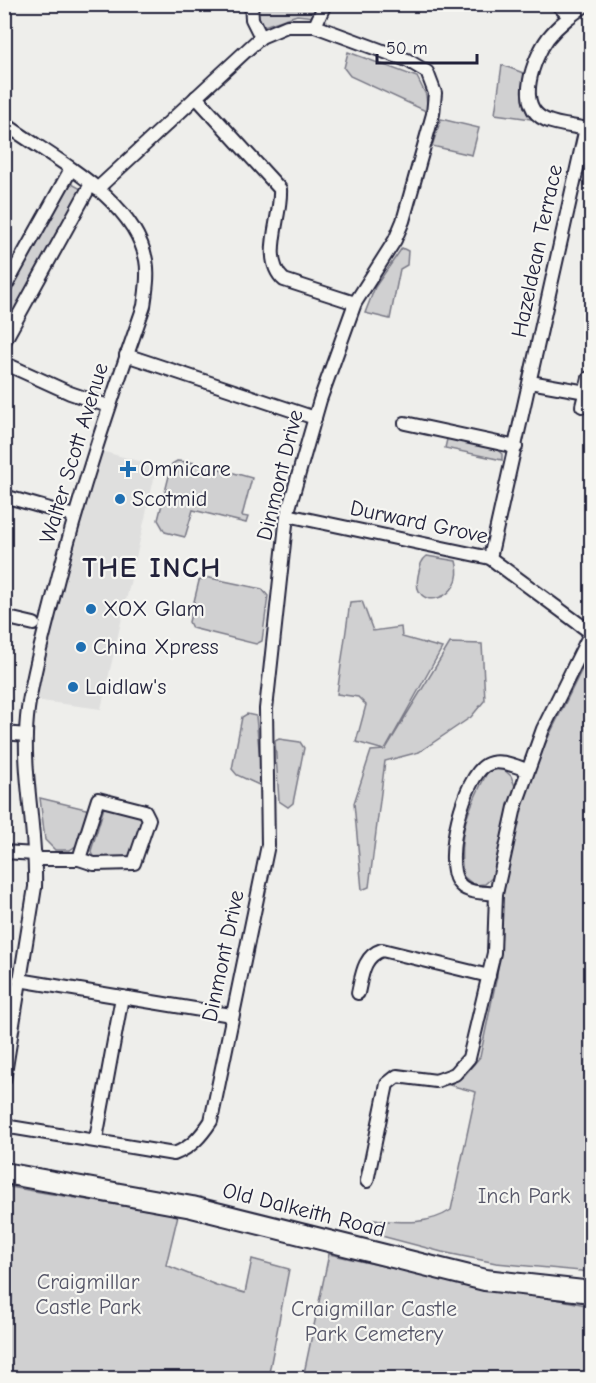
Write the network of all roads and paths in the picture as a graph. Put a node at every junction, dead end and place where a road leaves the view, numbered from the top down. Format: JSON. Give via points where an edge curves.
{"nodes":[{"id":1,"x":251,"y":4,"type":"edge"},
{"id":2,"x":325,"y":4,"type":"edge"},
{"id":3,"x":557,"y":4,"type":"edge"},
{"id":4,"x":587,"y":4,"type":"edge"},
{"id":5,"x":568,"y":16,"type":"junction"},
{"id":6,"x":315,"y":26,"type":"junction"},
{"id":7,"x":261,"y":37,"type":"junction"},
{"id":8,"x":196,"y":97,"type":"junction"},
{"id":9,"x":4,"y":123,"type":"edge"},
{"id":10,"x":589,"y":129,"type":"edge"},
{"id":11,"x":71,"y":169,"type":"junction"},
{"id":12,"x":94,"y":186,"type":"junction"},
{"id":13,"x":4,"y":289,"type":"edge"},
{"id":14,"x":355,"y":303,"type":"junction"},
{"id":15,"x":4,"y":342,"type":"edge"},
{"id":16,"x":126,"y":355,"type":"junction"},
{"id":17,"x":4,"y":363,"type":"edge"},
{"id":18,"x":589,"y":378,"type":"dead end"},
{"id":19,"x":530,"y":382,"type":"junction"},
{"id":20,"x":586,"y":392,"type":"junction"},
{"id":21,"x":108,"y":406,"type":"junction"},
{"id":22,"x":582,"y":406,"type":"dead end"},
{"id":23,"x":315,"y":418,"type":"junction"},
{"id":24,"x":405,"y":423,"type":"dead end"},
{"id":25,"x":516,"y":447,"type":"junction"},
{"id":26,"x":4,"y":496,"type":"edge"},
{"id":27,"x":287,"y":515,"type":"junction"},
{"id":28,"x":74,"y":516,"type":"junction"},
{"id":29,"x":490,"y":558,"type":"junction"},
{"id":30,"x":4,"y":617,"type":"edge"},
{"id":31,"x":34,"y":624,"type":"dead end"},
{"id":32,"x":591,"y":631,"type":"edge"},
{"id":33,"x":4,"y":733,"type":"edge"},
{"id":34,"x":26,"y":735,"type":"junction"},
{"id":35,"x":527,"y":770,"type":"junction"},
{"id":36,"x":4,"y":852,"type":"edge"},
{"id":37,"x":35,"y":856,"type":"junction"},
{"id":38,"x":79,"y":859,"type":"junction"},
{"id":39,"x":496,"y":894,"type":"junction"},
{"id":40,"x":489,"y":976,"type":"junction"},
{"id":41,"x":19,"y":985,"type":"junction"},
{"id":42,"x":5,"y":988,"type":"edge"},
{"id":43,"x":359,"y":993,"type":"dead end"},
{"id":44,"x":122,"y":997,"type":"junction"},
{"id":45,"x":231,"y":1015,"type":"junction"},
{"id":46,"x":4,"y":1080,"type":"edge"},
{"id":47,"x":4,"y":1126,"type":"edge"},
{"id":48,"x":96,"y":1140,"type":"junction"},
{"id":49,"x":4,"y":1173,"type":"edge"},
{"id":50,"x":367,"y":1181,"type":"dead end"},
{"id":51,"x":591,"y":1292,"type":"edge"}],
"edges":[{"from":1,"to":7,"type":"street","via":[[252,19]]},
{"from":2,"to":6,"type":"street"},
{"from":3,"to":5,"type":"street"},
{"from":4,"to":5,"type":"street"},
{"from":5,"to":10,"type":"street","via":[[548,38],[527,93],[532,107],[544,120]]},
{"from":6,"to":7,"type":"street","name":"Dinmont Drive","via":[[287,26]]},
{"from":6,"to":14,"type":"street","name":"Dinmont Drive","via":[[407,60],[427,72],[435,93],[433,114],[403,221]]},
{"from":7,"to":8,"type":"street","name":"Dinmont Drive"},
{"from":8,"to":12,"type":"street","name":"Dinmont Drive"},
{"from":8,"to":14,"type":"street","via":[[280,189],[272,257],[276,273],[284,280]]},
{"from":9,"to":11,"type":"street","name":"Walter Scott Avenue"},
{"from":10,"to":19,"type":"street","name":"Hazeldean Terrace"},
{"from":11,"to":12,"type":"street","name":"Walter Scott Avenue"},
{"from":11,"to":13,"type":"street"},
{"from":12,"to":15,"type":"street","name":"Dinmont Drive"},
{"from":12,"to":16,"type":"street","name":"Walter Scott Avenue","via":[[127,220],[146,260],[144,306]]},
{"from":14,"to":23,"type":"street","name":"Dinmont Drive"},
{"from":16,"to":21,"type":"street","name":"Walter Scott Avenue"},
{"from":16,"to":23,"type":"street"},
{"from":17,"to":21,"type":"street"},
{"from":18,"to":20,"type":"street"},
{"from":19,"to":20,"type":"street"},
{"from":19,"to":25,"type":"street","name":"Hazeldean Terrace"},
{"from":20,"to":22,"type":"street"},
{"from":21,"to":28,"type":"street","name":"Walter Scott Avenue"},
{"from":23,"to":27,"type":"street","name":"Dinmont Drive"},
{"from":24,"to":25,"type":"street"},
{"from":25,"to":29,"type":"street","name":"Hazeldean Terrace"},
{"from":26,"to":28,"type":"street"},
{"from":27,"to":29,"type":"street","name":"Durward Grove"},
{"from":27,"to":45,"type":"street","name":"Dinmont Drive","via":[[266,709],[268,844]]},
{"from":28,"to":34,"type":"street","name":"Walter Scott Avenue","via":[[33,683]]},
{"from":29,"to":32,"type":"street","name":"Durward Grove"},
{"from":30,"to":31,"type":"street"},
{"from":32,"to":35,"type":"street"},
{"from":33,"to":34,"type":"street"},
{"from":34,"to":37,"type":"street","name":"Walter Scott Avenue"},
{"from":35,"to":39,"type":"street"},
{"from":35,"to":39,"type":"street","via":[[496,762],[487,764],[476,773],[456,824],[454,872],[458,882],[466,891]]},
{"from":36,"to":37,"type":"street"},
{"from":37,"to":38,"type":"street"},
{"from":37,"to":41,"type":"street","name":"Walter Scott Avenue","via":[[35,887]]},
{"from":38,"to":38,"type":"street","via":[[94,864],[134,863],[149,819],[145,811],[98,799]]},
{"from":39,"to":40,"type":"street","via":[[494,953]]},
{"from":40,"to":43,"type":"street","via":[[382,950],[372,953],[366,961]]},
{"from":40,"to":50,"type":"street","via":[[469,1058],[455,1074],[436,1081],[397,1076],[387,1084]]},
{"from":41,"to":42,"type":"street"},
{"from":41,"to":44,"type":"street"},
{"from":41,"to":46,"type":"street","name":"Walter Scott Avenue"},
{"from":44,"to":45,"type":"street"},
{"from":44,"to":48,"type":"street"},
{"from":45,"to":48,"type":"street","name":"Dinmont Drive","via":[[211,1120],[199,1139],[174,1154]]},
{"from":47,"to":48,"type":"street","name":"Dinmont Drive"},
{"from":49,"to":51,"type":"main road","name":"Old Dalkeith Road","via":[[192,1207],[485,1280]]}]}
